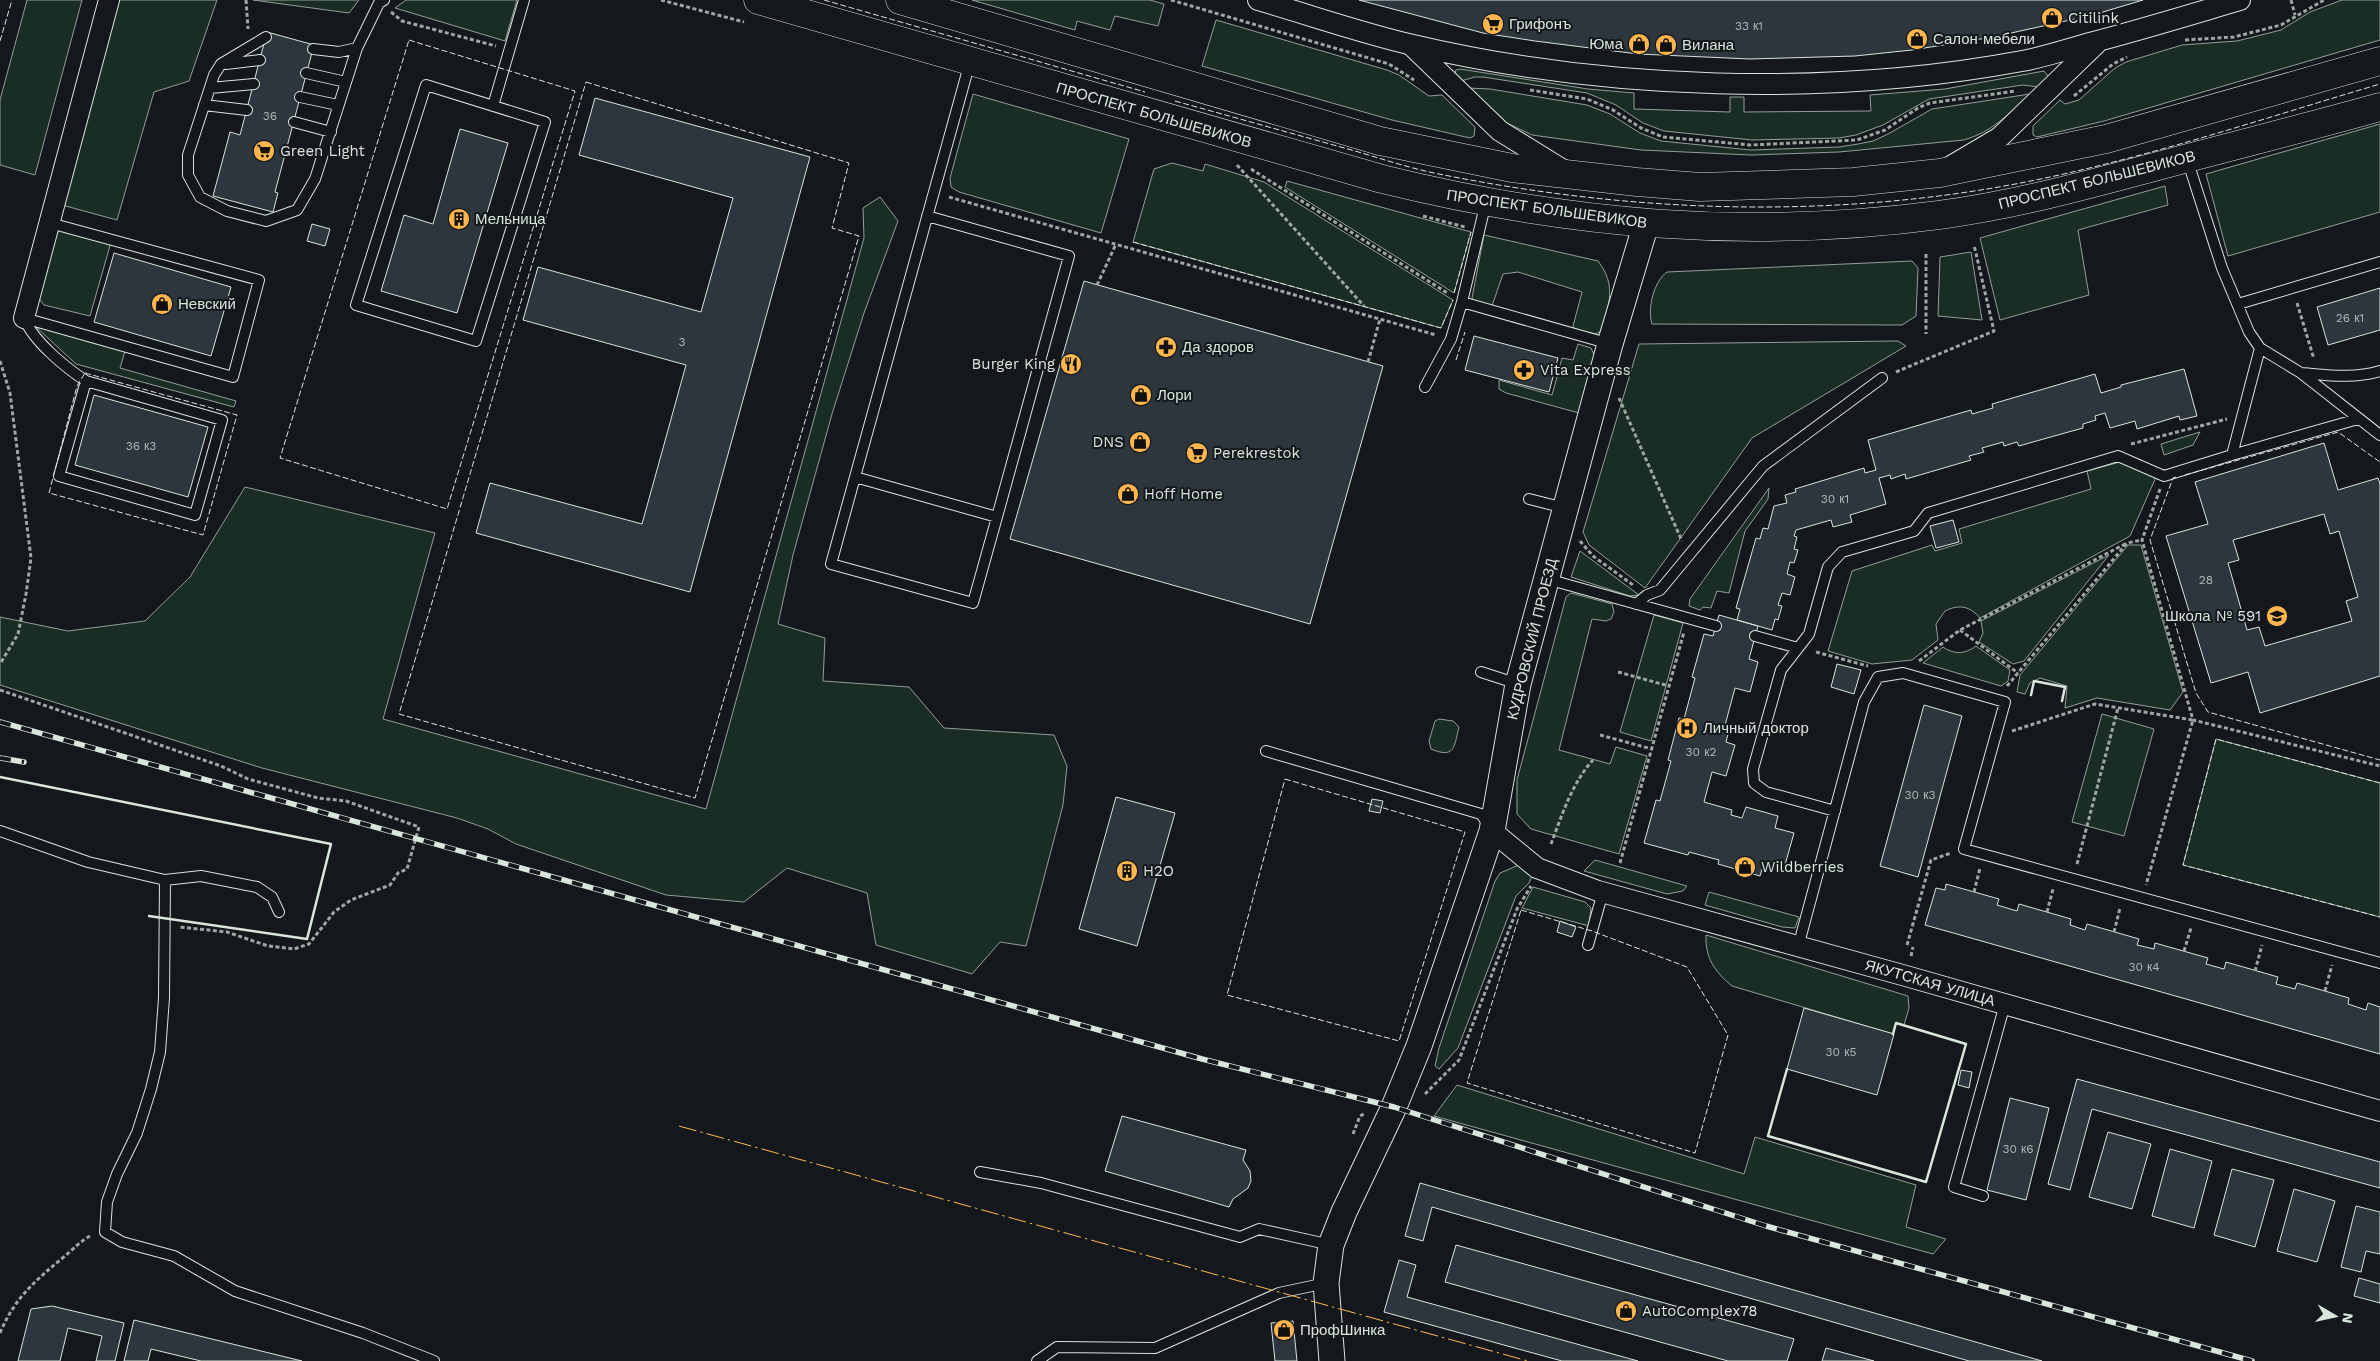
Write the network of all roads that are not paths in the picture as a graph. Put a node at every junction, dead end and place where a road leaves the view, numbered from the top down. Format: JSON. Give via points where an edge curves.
{"nodes":[{"id":1,"x":109,"y":0,"type":"edge"},
{"id":2,"x":524,"y":0,"type":"edge"},
{"id":3,"x":758,"y":0,"type":"edge"},
{"id":4,"x":900,"y":0,"type":"edge"},
{"id":5,"x":1258,"y":0,"type":"edge"},
{"id":6,"x":2240,"y":0,"type":"edge"},
{"id":7,"x":381,"y":2,"type":"edge"},
{"id":8,"x":266,"y":37,"type":"dead end"},
{"id":9,"x":2100,"y":41,"type":"junction"},
{"id":10,"x":1411,"y":45,"type":"junction"},
{"id":11,"x":357,"y":48,"type":"junction"},
{"id":12,"x":313,"y":49,"type":"dead end"},
{"id":13,"x":260,"y":60,"type":"dead end"},
{"id":14,"x":970,"y":61,"type":"junction"},
{"id":15,"x":2380,"y":61,"type":"edge"},
{"id":16,"x":221,"y":64,"type":"junction"},
{"id":17,"x":306,"y":73,"type":"dead end"},
{"id":18,"x":346,"y":82,"type":"junction"},
{"id":19,"x":254,"y":84,"type":"dead end"},
{"id":20,"x":210,"y":88,"type":"junction"},
{"id":21,"x":300,"y":97,"type":"dead end"},
{"id":22,"x":204,"y":105,"type":"junction"},
{"id":23,"x":338,"y":105,"type":"junction"},
{"id":24,"x":494,"y":106,"type":"junction"},
{"id":25,"x":2380,"y":107,"type":"edge"},
{"id":26,"x":247,"y":110,"type":"dead end"},
{"id":27,"x":294,"y":122,"type":"dead end"},
{"id":28,"x":331,"y":132,"type":"junction"},
{"id":29,"x":2187,"y":158,"type":"junction"},
{"id":30,"x":1940,"y":173,"type":"junction"},
{"id":31,"x":1568,"y":174,"type":"junction"},
{"id":32,"x":1486,"y":202,"type":"junction"},
{"id":33,"x":927,"y":216,"type":"junction"},
{"id":34,"x":50,"y":223,"type":"junction"},
{"id":35,"x":1646,"y":224,"type":"junction"},
{"id":36,"x":2380,"y":262,"type":"edge"},
{"id":37,"x":1462,"y":302,"type":"junction"},
{"id":38,"x":2238,"y":304,"type":"junction"},
{"id":39,"x":24,"y":318,"type":"junction"},
{"id":40,"x":1610,"y":344,"type":"junction"},
{"id":41,"x":2260,"y":348,"type":"junction"},
{"id":42,"x":2380,"y":371,"type":"edge"},
{"id":43,"x":2300,"y":373,"type":"junction"},
{"id":44,"x":1882,"y":378,"type":"road end"},
{"id":45,"x":86,"y":381,"type":"junction"},
{"id":46,"x":1425,"y":387,"type":"dead end"},
{"id":47,"x":2358,"y":420,"type":"junction"},
{"id":48,"x":2380,"y":435,"type":"edge"},
{"id":49,"x":2232,"y":455,"type":"junction"},
{"id":50,"x":855,"y":477,"type":"junction"},
{"id":51,"x":1529,"y":499,"type":"dead end"},
{"id":52,"x":1566,"y":508,"type":"junction"},
{"id":53,"x":997,"y":517,"type":"junction"},
{"id":54,"x":1546,"y":579,"type":"junction"},
{"id":55,"x":1636,"y":604,"type":"junction"},
{"id":56,"x":1716,"y":626,"type":"dead end"},
{"id":57,"x":1755,"y":636,"type":"dead end"},
{"id":58,"x":1798,"y":648,"type":"junction"},
{"id":59,"x":1481,"y":672,"type":"dead end"},
{"id":60,"x":1518,"y":684,"type":"junction"},
{"id":61,"x":1266,"y":751,"type":"dead end"},
{"id":62,"x":1835,"y":811,"type":"junction"},
{"id":63,"x":0,"y":831,"type":"edge"},
{"id":64,"x":1492,"y":831,"type":"junction"},
{"id":65,"x":166,"y":880,"type":"junction"},
{"id":66,"x":1603,"y":892,"type":"junction"},
{"id":67,"x":279,"y":912,"type":"dead end"},
{"id":68,"x":1588,"y":945,"type":"dead end"},
{"id":69,"x":1798,"y":947,"type":"junction"},
{"id":70,"x":2380,"y":963,"type":"edge"},
{"id":71,"x":2004,"y":1004,"type":"junction"},
{"id":72,"x":2380,"y":1111,"type":"edge"},
{"id":73,"x":980,"y":1172,"type":"dead end"},
{"id":74,"x":1983,"y":1196,"type":"dead end"},
{"id":75,"x":1331,"y":1245,"type":"junction"},
{"id":76,"x":1326,"y":1283,"type":"junction"},
{"id":77,"x":434,"y":1361,"type":"edge"},
{"id":78,"x":1037,"y":1361,"type":"edge"},
{"id":79,"x":1332,"y":1361,"type":"edge"}],
"edges":[{"from":1,"to":34,"type":"street"},
{"from":2,"to":24,"type":"lane"},
{"from":3,"to":14,"type":"main road","name":"ПРОСПЕКТ БОЛЬШЕВИКОВ"},
{"from":4,"to":31,"type":"main road","via":[[1380,140],[1512,168]]},
{"from":5,"to":10,"type":"street"},
{"from":6,"to":9,"type":"street"},
{"from":7,"to":11,"type":"lane"},
{"from":8,"to":16,"type":"lane"},
{"from":9,"to":10,"type":"street","via":[[1967,71],[1867,81],[1795,83],[1616,78],[1538,68]]},
{"from":9,"to":30,"type":"street","via":[[2000,137]]},
{"from":10,"to":31,"type":"street","via":[[1500,131]]},
{"from":11,"to":12,"type":"lane","via":[[339,52]]},
{"from":11,"to":18,"type":"lane"},
{"from":13,"to":16,"type":"lane"},
{"from":14,"to":32,"type":"main road","name":"ПРОСПЕКТ БОЛЬШЕВИКОВ","via":[[1338,168]]},
{"from":14,"to":33,"type":"lane"},
{"from":15,"to":30,"type":"main road","via":[[2106,139]]},
{"from":16,"to":20,"type":"lane"},
{"from":17,"to":18,"type":"lane"},
{"from":18,"to":23,"type":"lane"},
{"from":19,"to":20,"type":"lane"},
{"from":20,"to":22,"type":"lane"},
{"from":21,"to":23,"type":"lane"},
{"from":22,"to":26,"type":"lane"},
{"from":22,"to":28,"type":"lane","via":[[188,155],[188,174],[200,197],[226,211],[266,221],[297,210],[316,179]]},
{"from":23,"to":28,"type":"lane"},
{"from":24,"to":24,"type":"lane","via":[[426,85],[356,305],[476,341],[545,122]]},
{"from":25,"to":29,"type":"main road","name":"ПРОСПЕКТ БОЛЬШЕВИКОВ"},
{"from":27,"to":28,"type":"lane"},
{"from":29,"to":35,"type":"main road","name":"ПРОСПЕКТ БОЛЬШЕВИКОВ","via":[[2080,187],[1940,215],[1794,227]]},
{"from":29,"to":38,"type":"lane","via":[[2222,268]]},
{"from":30,"to":31,"type":"main road","via":[[1853,182],[1700,187]]},
{"from":32,"to":35,"type":"main road","name":"ПРОСПЕКТ БОЛЬШЕВИКОВ"},
{"from":32,"to":37,"type":"lane"},
{"from":33,"to":50,"type":"lane"},
{"from":33,"to":53,"type":"lane","via":[[1069,256]]},
{"from":34,"to":39,"type":"street"},
{"from":34,"to":39,"type":"lane","via":[[259,280],[233,377]]},
{"from":35,"to":40,"type":"street","name":"КУДРОВСКИЙ ПРОЕЗД"},
{"from":36,"to":38,"type":"lane"},
{"from":37,"to":40,"type":"lane"},
{"from":37,"to":46,"type":"lane","via":[[1451,339]]},
{"from":38,"to":41,"type":"lane","via":[[2249,332]]},
{"from":39,"to":45,"type":"lane","via":[[30,331]]},
{"from":40,"to":52,"type":"street","name":"КУДРОВСКИЙ ПРОЕЗД"},
{"from":41,"to":43,"type":"lane"},
{"from":41,"to":49,"type":"lane"},
{"from":42,"to":43,"type":"lane","via":[[2345,376]]},
{"from":43,"to":47,"type":"lane"},
{"from":44,"to":55,"type":"lane","via":[[1763,466],[1660,590]]},
{"from":45,"to":45,"type":"lane","via":[[59,476],[195,515],[222,420]]},
{"from":47,"to":48,"type":"lane"},
{"from":47,"to":49,"type":"lane"},
{"from":49,"to":58,"type":"lane","via":[[2164,476],[2118,456],[1928,513],[1914,531],[1842,552],[1828,567],[1809,634]]},
{"from":50,"to":53,"type":"lane"},
{"from":50,"to":53,"type":"lane","via":[[831,564],[973,603]]},
{"from":51,"to":52,"type":"lane"},
{"from":52,"to":54,"type":"street","name":"КУДРОВСКИЙ ПРОЕЗД"},
{"from":54,"to":55,"type":"lane"},
{"from":54,"to":60,"type":"street","name":"КУДРОВСКИЙ ПРОЕЗД"},
{"from":55,"to":56,"type":"lane"},
{"from":57,"to":58,"type":"lane"},
{"from":58,"to":62,"type":"lane","via":[[1781,670],[1753,769],[1754,783],[1766,792]]},
{"from":59,"to":60,"type":"lane"},
{"from":60,"to":64,"type":"street","name":"КУДРОВСКИЙ ПРОЕЗД"},
{"from":61,"to":64,"type":"lane","via":[[1481,814]]},
{"from":62,"to":69,"type":"lane"},
{"from":62,"to":70,"type":"lane","via":[[1864,702],[1878,677],[1903,673],[2005,702],[1964,849]]},
{"from":63,"to":65,"type":"lane","via":[[88,862]]},
{"from":64,"to":66,"type":"street","name":"ЯКУТСКАЯ УЛИЦА","via":[[1537,868]]},
{"from":64,"to":75,"type":"street","name":"КУДРОВСКИЙ ПРОЕЗД","via":[[1419,1046]]},
{"from":65,"to":67,"type":"lane","via":[[201,876],[257,887],[272,897]]},
{"from":65,"to":77,"type":"lane","via":[[160,1052],[137,1134],[117,1174],[108,1202],[105,1232],[122,1242],[174,1256],[235,1291],[364,1333]]},
{"from":66,"to":68,"type":"lane"},
{"from":66,"to":69,"type":"street","name":"ЯКУТСКАЯ УЛИЦА"},
{"from":69,"to":71,"type":"street","name":"ЯКУТСКАЯ УЛИЦА"},
{"from":71,"to":72,"type":"street","name":"ЯКУТСКАЯ УЛИЦА"},
{"from":71,"to":74,"type":"lane","via":[[1954,1188]]},
{"from":73,"to":75,"type":"lane","via":[[1040,1183],[1240,1237],[1259,1229]]},
{"from":75,"to":76,"type":"street","name":"КУДРОВСКИЙ ПРОЕЗД"},
{"from":76,"to":78,"type":"lane","via":[[1280,1293],[1155,1348],[1057,1347]]},
{"from":76,"to":79,"type":"street","name":"КУДРОВСКИЙ ПРОЕЗД"}]}
